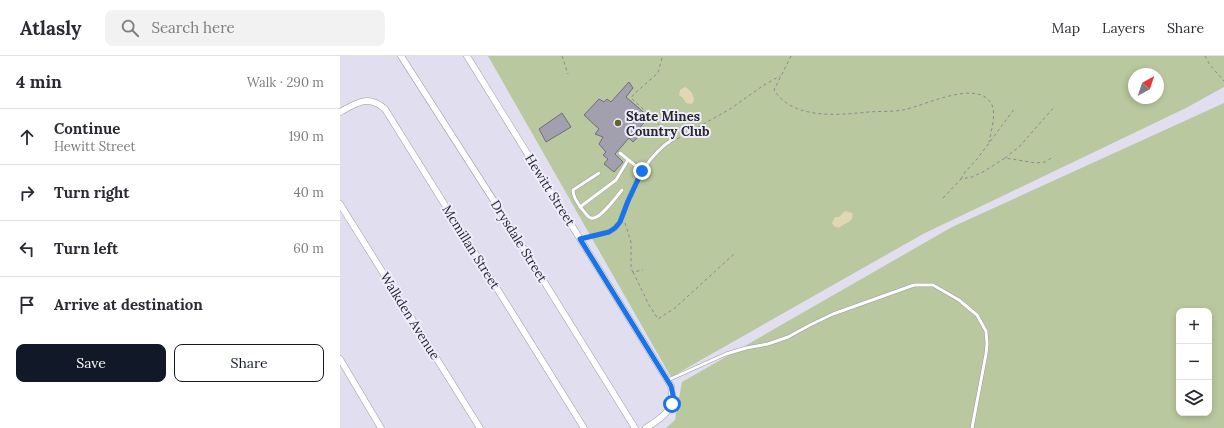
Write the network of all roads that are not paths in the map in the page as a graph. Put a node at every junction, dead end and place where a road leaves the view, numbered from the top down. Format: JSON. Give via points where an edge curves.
{"nodes":[{"id":1,"x":401,"y":56,"type":"edge"},
{"id":2,"x":467,"y":56,"type":"edge"},
{"id":3,"x":340,"y":112,"type":"edge"},
{"id":4,"x":673,"y":139,"type":"road end"},
{"id":5,"x":620,"y":153,"type":"dead end"},
{"id":6,"x":628,"y":160,"type":"junction"},
{"id":7,"x":642,"y":171,"type":"junction"},
{"id":8,"x":599,"y":173,"type":"dead end"},
{"id":9,"x":622,"y":190,"type":"dead end"},
{"id":10,"x":340,"y":204,"type":"edge"},
{"id":11,"x":580,"y":206,"type":"junction"},
{"id":12,"x":580,"y":239,"type":"junction"},
{"id":13,"x":340,"y":359,"type":"edge"},
{"id":14,"x":670,"y":383,"type":"junction"},
{"id":15,"x":381,"y":428,"type":"edge"},
{"id":16,"x":480,"y":428,"type":"edge"},
{"id":17,"x":584,"y":428,"type":"edge"},
{"id":18,"x":635,"y":428,"type":"edge"},
{"id":19,"x":646,"y":428,"type":"edge"},
{"id":20,"x":972,"y":428,"type":"edge"}],
"edges":[{"from":1,"to":18,"type":"street","name":"Drysdale Street"},
{"from":2,"to":12,"type":"street","name":"Hewitt Street"},
{"from":3,"to":17,"type":"street","name":"Mcmillan Street","via":[[368,101],[374,101],[385,110]]},
{"from":4,"to":7,"type":"lane","via":[[663,146]]},
{"from":5,"to":6,"type":"lane"},
{"from":6,"to":7,"type":"lane"},
{"from":6,"to":11,"type":"lane","via":[[616,180]]},
{"from":7,"to":12,"type":"lane","via":[[615,228],[609,232]]},
{"from":8,"to":11,"type":"lane","via":[[573,190]]},
{"from":9,"to":11,"type":"lane","via":[[596,218],[588,216]]},
{"from":10,"to":16,"type":"street","name":"Walkden Avenue"},
{"from":12,"to":14,"type":"street","name":"Hewitt Street"},
{"from":13,"to":15,"type":"street"},
{"from":14,"to":19,"type":"street","via":[[673,395],[670,409]]},
{"from":14,"to":20,"type":"lane","via":[[734,351],[788,337],[832,314],[914,285],[933,285],[969,307],[986,331],[986,354]]}]}
